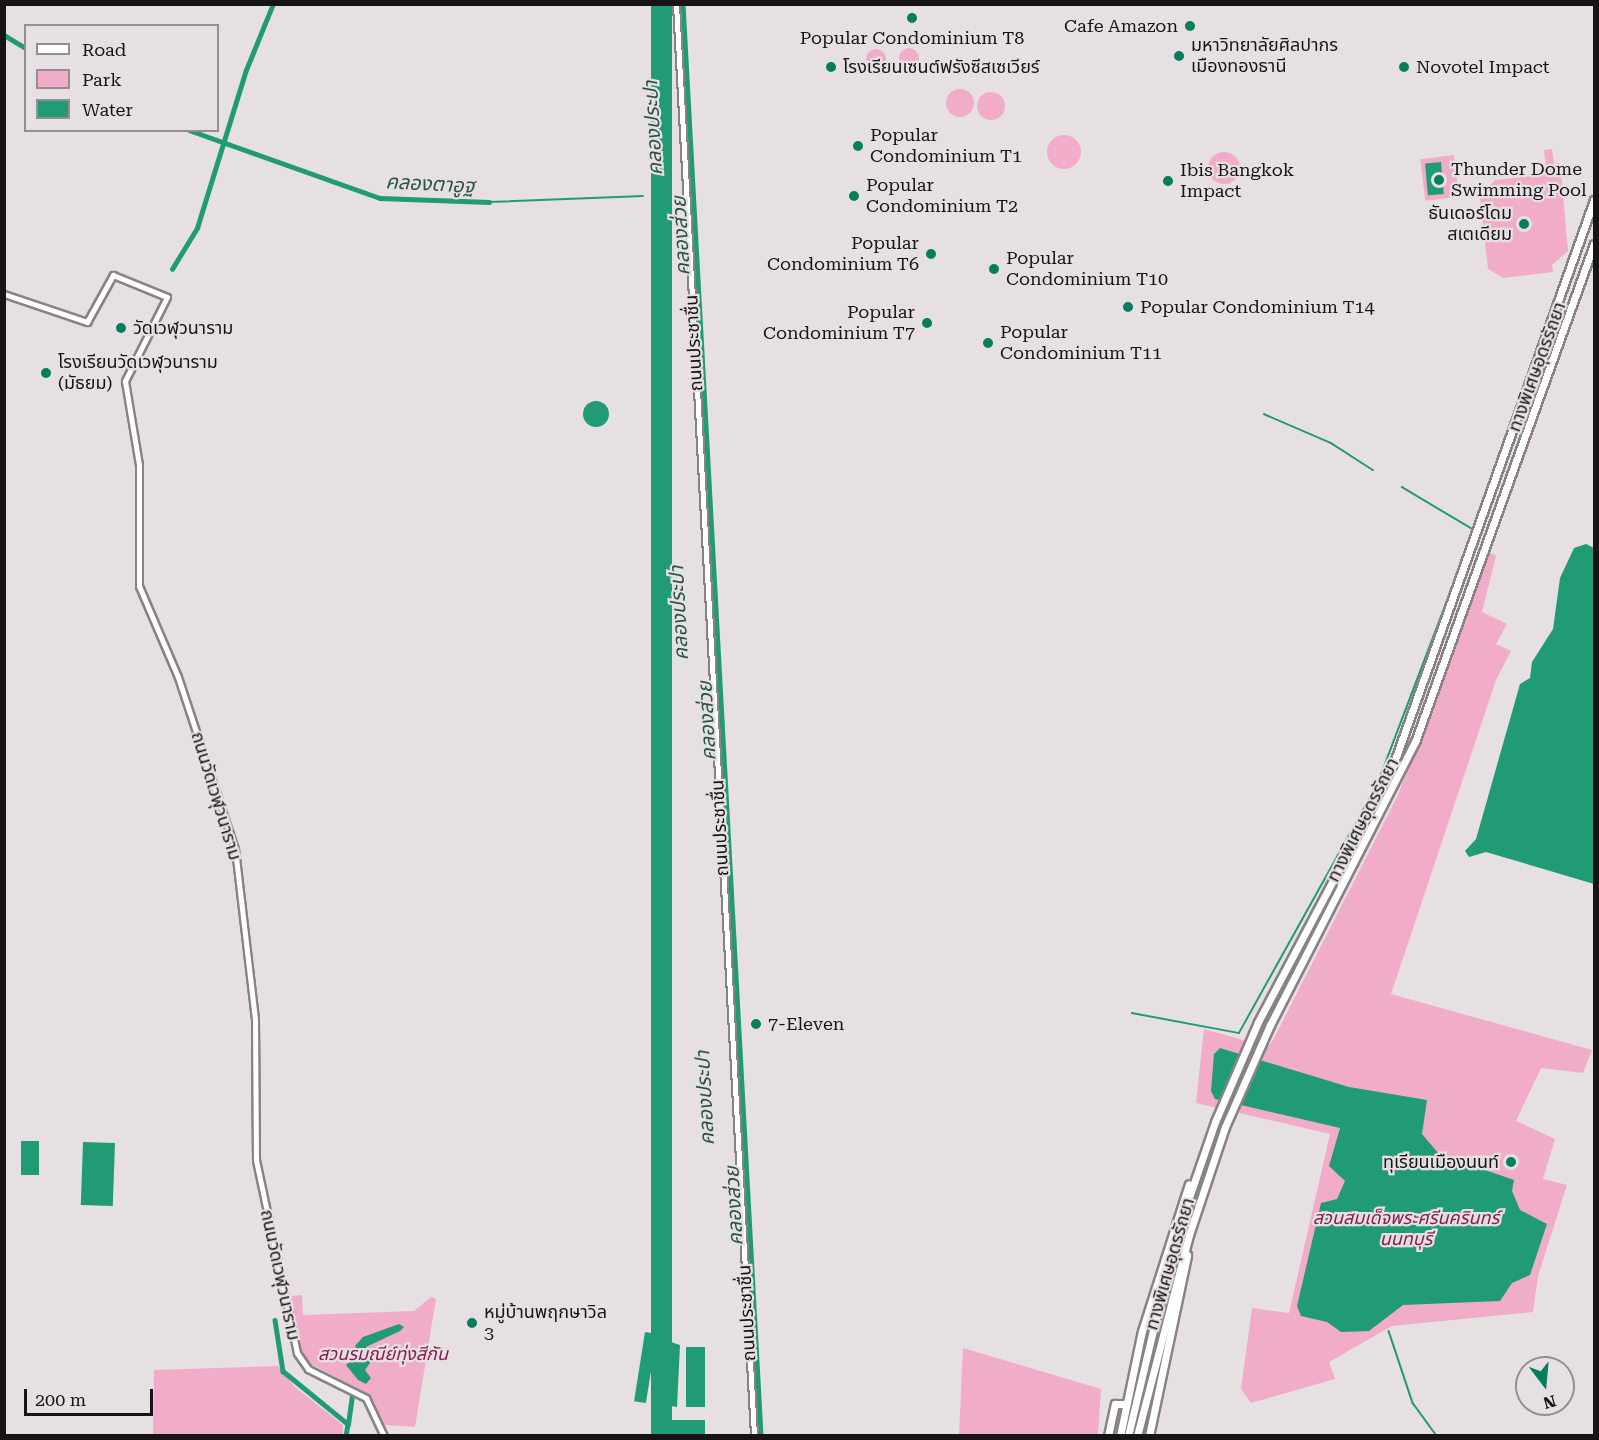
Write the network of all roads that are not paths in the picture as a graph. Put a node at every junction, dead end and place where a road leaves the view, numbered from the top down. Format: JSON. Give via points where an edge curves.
{"nodes":[{"id":1,"x":676,"y":4,"type":"edge"},
{"id":2,"x":1594,"y":200,"type":"edge"},
{"id":3,"x":1594,"y":244,"type":"edge"},
{"id":4,"x":4,"y":294,"type":"edge"},
{"id":5,"x":1215,"y":1122,"type":"junction"},
{"id":6,"x":1189,"y":1235,"type":"junction"},
{"id":7,"x":1126,"y":1404,"type":"junction"},
{"id":8,"x":1149,"y":1433,"type":"edge"},
{"id":9,"x":384,"y":1436,"type":"edge"},
{"id":10,"x":754,"y":1436,"type":"edge"},
{"id":11,"x":1108,"y":1436,"type":"edge"},
{"id":12,"x":1120,"y":1436,"type":"edge"},
{"id":13,"x":1128,"y":1436,"type":"edge"},
{"id":14,"x":1137,"y":1436,"type":"edge"}],
"edges":[{"from":1,"to":10,"type":"street","name":"ถนนประชาชื่น"},
{"from":2,"to":5,"type":"highway","name":"ทางพิเศษอุดรรัถยา","via":[[1391,771],[1258,1022]]},
{"from":3,"to":6,"type":"highway","name":"ทางพิเศษอุดรรัถยา","via":[[1415,742],[1269,1025],[1225,1127]]},
{"from":4,"to":9,"type":"street","name":"ถนนวัดเวฬุวนาราม","via":[[87,322],[113,275],[167,297],[125,381],[139,465],[137,568],[238,862],[255,1019],[256,1160],[293,1339],[308,1369],[366,1398]]},
{"from":5,"to":7,"type":"highway","via":[[1174,1221],[1142,1331]]},
{"from":5,"to":13,"type":"highway","name":"ทางพิเศษอุดรรัถยา","via":[[1174,1241]]},
{"from":6,"to":8,"type":"highway"},
{"from":6,"to":14,"type":"highway","name":"ทางพิเศษอุดรรัถยา"},
{"from":7,"to":11,"type":"highway","via":[[1114,1404]]},
{"from":7,"to":12,"type":"highway"}]}
